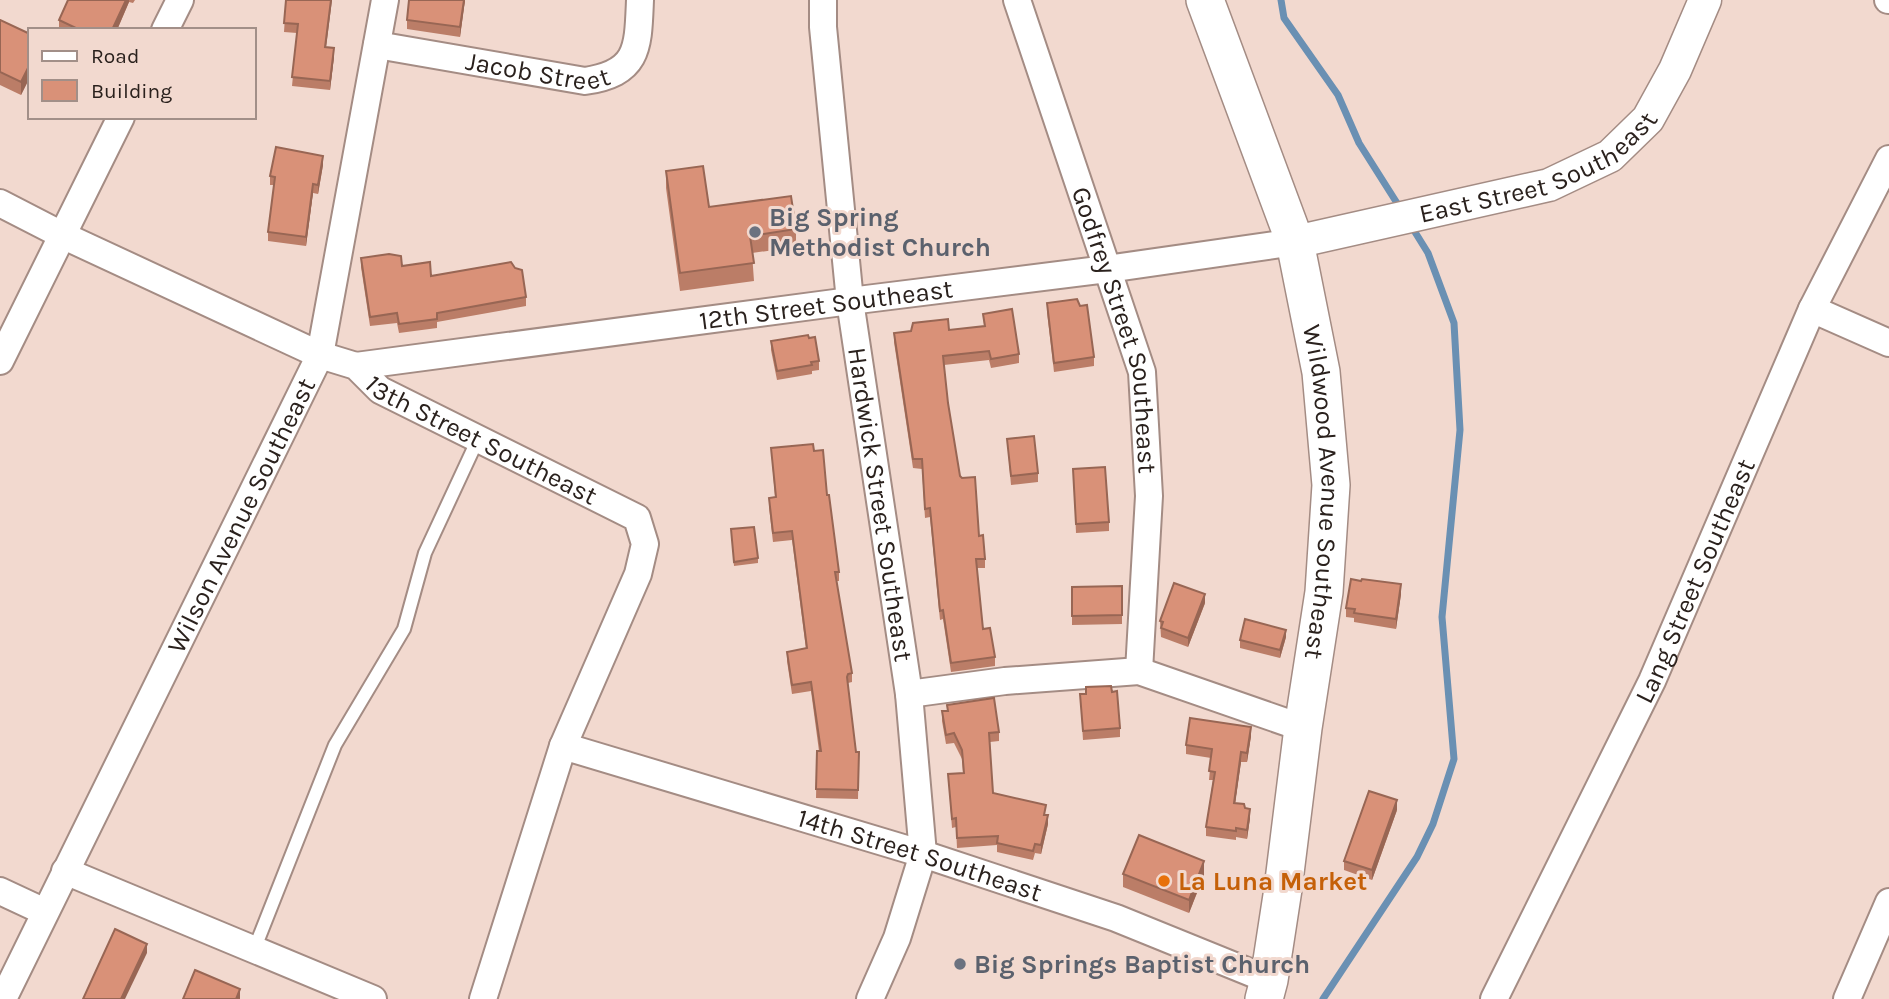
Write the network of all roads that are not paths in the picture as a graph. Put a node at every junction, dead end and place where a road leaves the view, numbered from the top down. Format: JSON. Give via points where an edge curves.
{"nodes":[{"id":1,"x":180,"y":0,"type":"edge"},
{"id":2,"x":385,"y":0,"type":"edge"},
{"id":3,"x":639,"y":0,"type":"edge"},
{"id":4,"x":823,"y":0,"type":"edge"},
{"id":5,"x":1017,"y":0,"type":"edge"},
{"id":6,"x":1205,"y":0,"type":"edge"},
{"id":7,"x":1705,"y":0,"type":"edge"},
{"id":8,"x":166,"y":28,"type":"edge"},
{"id":9,"x":377,"y":46,"type":"junction"},
{"id":10,"x":120,"y":119,"type":"edge"},
{"id":11,"x":1889,"y":159,"type":"edge"},
{"id":12,"x":0,"y":203,"type":"edge"},
{"id":13,"x":62,"y":235,"type":"junction"},
{"id":14,"x":1295,"y":242,"type":"junction"},
{"id":15,"x":1107,"y":269,"type":"junction"},
{"id":16,"x":850,"y":301,"type":"junction"},
{"id":17,"x":1812,"y":309,"type":"junction"},
{"id":18,"x":1889,"y":343,"type":"edge"},
{"id":19,"x":320,"y":355,"type":"junction"},
{"id":20,"x":0,"y":361,"type":"edge"},
{"id":21,"x":356,"y":366,"type":"junction"},
{"id":22,"x":478,"y":439,"type":"junction"},
{"id":23,"x":1139,"y":671,"type":"junction"},
{"id":24,"x":909,"y":694,"type":"junction"},
{"id":25,"x":1303,"y":728,"type":"junction"},
{"id":26,"x":563,"y":746,"type":"junction"},
{"id":27,"x":923,"y":854,"type":"junction"},
{"id":28,"x":65,"y":871,"type":"junction"},
{"id":29,"x":0,"y":891,"type":"edge"},
{"id":30,"x":1889,"y":902,"type":"edge"},
{"id":31,"x":45,"y":912,"type":"junction"},
{"id":32,"x":254,"y":950,"type":"junction"},
{"id":33,"x":1266,"y":990,"type":"edge"},
{"id":34,"x":3,"y":999,"type":"edge"},
{"id":35,"x":373,"y":999,"type":"edge"},
{"id":36,"x":483,"y":999,"type":"edge"},
{"id":37,"x":870,"y":999,"type":"edge"},
{"id":38,"x":1494,"y":999,"type":"edge"},
{"id":39,"x":1847,"y":999,"type":"edge"}],
"edges":[{"from":1,"to":8,"type":"street"},
{"from":2,"to":9,"type":"street","name":"Wilson Avenue Southeast"},
{"from":3,"to":9,"type":"street","name":"Jacob Street","via":[[635,50],[626,66],[602,79],[585,81]]},
{"from":4,"to":16,"type":"street","name":"Hardwick Street Southeast"},
{"from":5,"to":15,"type":"street","name":"Godfrey Street Southeast"},
{"from":6,"to":14,"type":"main road","name":"Wildwood Avenue Southeast"},
{"from":7,"to":14,"type":"street","name":"East Street Southeast","via":[[1648,119],[1610,156],[1549,185]]},
{"from":9,"to":19,"type":"street","name":"Wilson Avenue Southeast"},
{"from":10,"to":13,"type":"street"},
{"from":11,"to":17,"type":"street","name":"Lang Street Southeast"},
{"from":12,"to":13,"type":"street","name":"13th Street Southeast"},
{"from":13,"to":19,"type":"street","name":"13th Street Southeast"},
{"from":13,"to":20,"type":"street"},
{"from":14,"to":15,"type":"street","name":"12th Street Southeast"},
{"from":14,"to":25,"type":"main road","name":"Wildwood Avenue Southeast","via":[[1321,372],[1331,485],[1324,592]]},
{"from":15,"to":16,"type":"street","name":"12th Street Southeast"},
{"from":15,"to":23,"type":"street","name":"Godfrey Street Southeast","via":[[1142,372],[1149,496]]},
{"from":16,"to":21,"type":"street","name":"12th Street Southeast"},
{"from":16,"to":24,"type":"street","name":"Hardwick Street Southeast"},
{"from":17,"to":18,"type":"street"},
{"from":17,"to":38,"type":"street","name":"Lang Street Southeast","via":[[1652,681]]},
{"from":19,"to":21,"type":"street","name":"13th Street Southeast"},
{"from":19,"to":28,"type":"street","name":"Wilson Avenue Southeast"},
{"from":21,"to":22,"type":"street","name":"13th Street Southeast","via":[[380,390]]},
{"from":22,"to":26,"type":"street","name":"13th Street Southeast","via":[[637,518],[645,544],[638,573]]},
{"from":22,"to":32,"type":"lane","via":[[425,553],[404,629],[335,745]]},
{"from":23,"to":24,"type":"street"},
{"from":23,"to":25,"type":"street"},
{"from":24,"to":27,"type":"street","name":"Hardwick Street Southeast"},
{"from":25,"to":33,"type":"main road","name":"Wildwood Avenue Southeast"},
{"from":26,"to":27,"type":"street","name":"14th Street Southeast"},
{"from":26,"to":36,"type":"street"},
{"from":27,"to":33,"type":"street","name":"14th Street Southeast","via":[[1116,918]]},
{"from":27,"to":37,"type":"street","name":"Hardwick Street Southeast","via":[[897,938]]},
{"from":28,"to":31,"type":"street","name":"Wilson Avenue Southeast"},
{"from":28,"to":32,"type":"street"},
{"from":29,"to":31,"type":"street"},
{"from":30,"to":39,"type":"street"},
{"from":31,"to":34,"type":"street","name":"Wilson Avenue Southeast"},
{"from":32,"to":35,"type":"street"}]}
